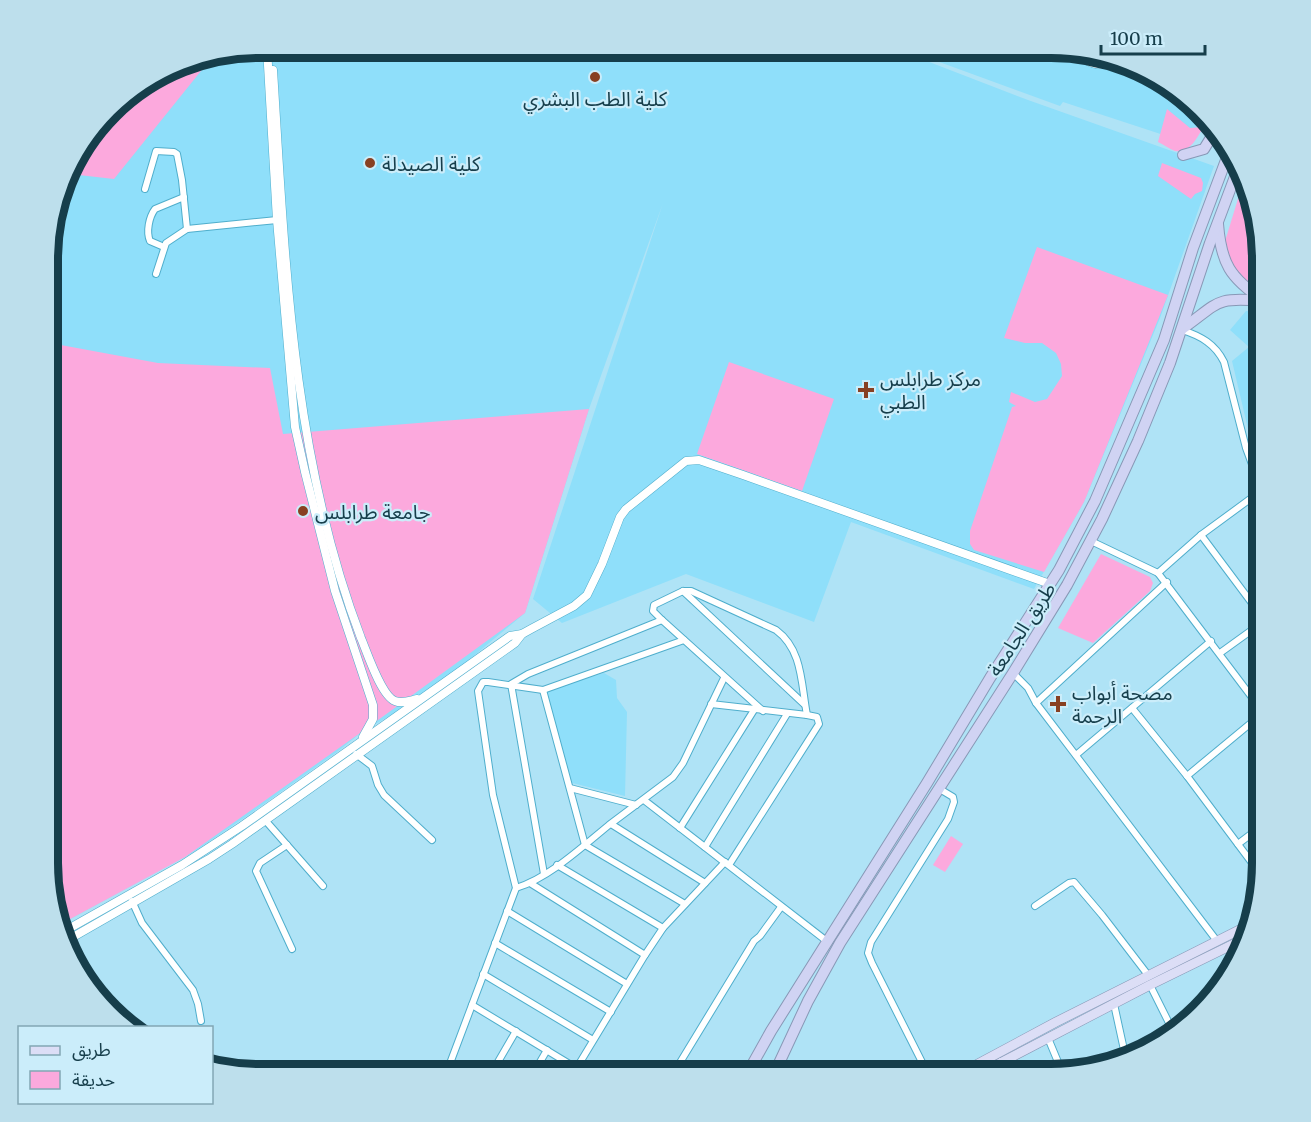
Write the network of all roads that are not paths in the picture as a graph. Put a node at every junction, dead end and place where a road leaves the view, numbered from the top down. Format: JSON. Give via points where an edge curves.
{"nodes":[{"id":1,"x":268,"y":59,"type":"edge"},
{"id":2,"x":273,"y":59,"type":"edge"},
{"id":3,"x":1211,"y":138,"type":"edge"},
{"id":4,"x":1183,"y":155,"type":"dead end"},
{"id":5,"x":1226,"y":160,"type":"edge"},
{"id":6,"x":1235,"y":177,"type":"edge"},
{"id":7,"x":145,"y":189,"type":"dead end"},
{"id":8,"x":184,"y":197,"type":"junction"},
{"id":9,"x":277,"y":220,"type":"junction"},
{"id":10,"x":1218,"y":222,"type":"junction"},
{"id":11,"x":187,"y":229,"type":"junction"},
{"id":12,"x":164,"y":247,"type":"junction"},
{"id":13,"x":156,"y":274,"type":"dead end"},
{"id":14,"x":1252,"y":292,"type":"edge"},
{"id":15,"x":1252,"y":300,"type":"edge"},
{"id":16,"x":1182,"y":330,"type":"junction"},
{"id":17,"x":306,"y":425,"type":"junction"},
{"id":18,"x":296,"y":427,"type":"junction"},
{"id":19,"x":1252,"y":464,"type":"edge"},
{"id":20,"x":1252,"y":499,"type":"edge"},
{"id":21,"x":1201,"y":535,"type":"junction"},
{"id":22,"x":1091,"y":541,"type":"junction"},
{"id":23,"x":1158,"y":573,"type":"junction"},
{"id":24,"x":1167,"y":582,"type":"junction"},
{"id":25,"x":1050,"y":584,"type":"junction"},
{"id":26,"x":683,"y":591,"type":"junction"},
{"id":27,"x":1252,"y":605,"type":"edge"},
{"id":28,"x":662,"y":620,"type":"junction"},
{"id":29,"x":1252,"y":628,"type":"edge"},
{"id":30,"x":522,"y":634,"type":"junction"},
{"id":31,"x":684,"y":640,"type":"junction"},
{"id":32,"x":1210,"y":641,"type":"junction"},
{"id":33,"x":367,"y":651,"type":"junction"},
{"id":34,"x":1220,"y":653,"type":"junction"},
{"id":35,"x":357,"y":654,"type":"junction"},
{"id":36,"x":375,"y":671,"type":"junction"},
{"id":37,"x":1013,"y":673,"type":"junction"},
{"id":38,"x":364,"y":675,"type":"junction"},
{"id":39,"x":724,"y":678,"type":"junction"},
{"id":40,"x":511,"y":684,"type":"junction"},
{"id":41,"x":543,"y":690,"type":"junction"},
{"id":42,"x":426,"y":695,"type":"junction"},
{"id":43,"x":1252,"y":697,"type":"edge"},
{"id":44,"x":1036,"y":703,"type":"junction"},
{"id":45,"x":711,"y":704,"type":"junction"},
{"id":46,"x":805,"y":704,"type":"junction"},
{"id":47,"x":1132,"y":708,"type":"junction"},
{"id":48,"x":754,"y":710,"type":"junction"},
{"id":49,"x":763,"y":711,"type":"junction"},
{"id":50,"x":787,"y":714,"type":"junction"},
{"id":51,"x":807,"y":715,"type":"junction"},
{"id":52,"x":1252,"y":721,"type":"edge"},
{"id":53,"x":361,"y":741,"type":"junction"},
{"id":54,"x":356,"y":754,"type":"junction"},
{"id":55,"x":1076,"y":755,"type":"junction"},
{"id":56,"x":1187,"y":776,"type":"junction"},
{"id":57,"x":570,"y":788,"type":"junction"},
{"id":58,"x":937,"y":788,"type":"junction"},
{"id":59,"x":644,"y":800,"type":"junction"},
{"id":60,"x":636,"y":805,"type":"junction"},
{"id":61,"x":265,"y":820,"type":"junction"},
{"id":62,"x":611,"y":824,"type":"junction"},
{"id":63,"x":680,"y":828,"type":"junction"},
{"id":64,"x":1252,"y":833,"type":"edge"},
{"id":65,"x":432,"y":840,"type":"dead end"},
{"id":66,"x":1238,"y":844,"type":"junction"},
{"id":67,"x":286,"y":845,"type":"junction"},
{"id":68,"x":585,"y":845,"type":"junction"},
{"id":69,"x":705,"y":846,"type":"junction"},
{"id":70,"x":1252,"y":863,"type":"edge"},
{"id":71,"x":727,"y":864,"type":"junction"},
{"id":72,"x":557,"y":865,"type":"junction"},
{"id":73,"x":544,"y":874,"type":"junction"},
{"id":74,"x":530,"y":883,"type":"junction"},
{"id":75,"x":705,"y":883,"type":"junction"},
{"id":76,"x":323,"y":886,"type":"dead end"},
{"id":77,"x":516,"y":888,"type":"junction"},
{"id":78,"x":131,"y":899,"type":"junction"},
{"id":79,"x":685,"y":904,"type":"junction"},
{"id":80,"x":1035,"y":906,"type":"dead end"},
{"id":81,"x":781,"y":907,"type":"junction"},
{"id":82,"x":507,"y":911,"type":"junction"},
{"id":83,"x":663,"y":928,"type":"junction"},
{"id":84,"x":70,"y":929,"type":"edge"},
{"id":85,"x":1241,"y":929,"type":"edge"},
{"id":86,"x":73,"y":937,"type":"edge"},
{"id":87,"x":1217,"y":940,"type":"junction"},
{"id":88,"x":828,"y":942,"type":"junction"},
{"id":89,"x":495,"y":943,"type":"junction"},
{"id":90,"x":1234,"y":944,"type":"edge"},
{"id":91,"x":292,"y":949,"type":"dead end"},
{"id":92,"x":645,"y":955,"type":"junction"},
{"id":93,"x":483,"y":974,"type":"junction"},
{"id":94,"x":1149,"y":980,"type":"junction"},
{"id":95,"x":627,"y":984,"type":"junction"},
{"id":96,"x":1114,"y":1004,"type":"junction"},
{"id":97,"x":472,"y":1005,"type":"junction"},
{"id":98,"x":611,"y":1012,"type":"junction"},
{"id":99,"x":201,"y":1021,"type":"dead end"},
{"id":100,"x":1170,"y":1025,"type":"edge"},
{"id":101,"x":516,"y":1031,"type":"junction"},
{"id":102,"x":1048,"y":1038,"type":"junction"},
{"id":103,"x":593,"y":1040,"type":"junction"},
{"id":104,"x":547,"y":1050,"type":"junction"},
{"id":105,"x":1124,"y":1050,"type":"edge"},
{"id":106,"x":1001,"y":1061,"type":"joint"},
{"id":107,"x":679,"y":1063,"type":"edge"},
{"id":108,"x":753,"y":1063,"type":"edge"},
{"id":109,"x":779,"y":1063,"type":"edge"},
{"id":110,"x":923,"y":1063,"type":"edge"},
{"id":111,"x":981,"y":1063,"type":"edge"},
{"id":112,"x":997,"y":1063,"type":"edge"},
{"id":113,"x":1059,"y":1063,"type":"edge"},
{"id":114,"x":450,"y":1064,"type":"edge"},
{"id":115,"x":497,"y":1064,"type":"edge"},
{"id":116,"x":539,"y":1064,"type":"edge"},
{"id":117,"x":571,"y":1064,"type":"edge"},
{"id":118,"x":579,"y":1064,"type":"edge"}],
"edges":[{"from":1,"to":9,"type":"street"},
{"from":2,"to":17,"type":"street","via":[[283,226]]},
{"from":3,"to":4,"type":"highway","via":[[1204,150]]},
{"from":5,"to":25,"type":"highway","name":"طريق الجامعة","via":[[1164,340],[1128,428],[1095,501]]},
{"from":6,"to":10,"type":"highway","name":"طريق الجامعة"},
{"from":7,"to":8,"type":"street","via":[[156,151],[174,152]]},
{"from":8,"to":11,"type":"street"},
{"from":8,"to":12,"type":"street","via":[[152,213],[148,236]]},
{"from":9,"to":11,"type":"street"},
{"from":9,"to":18,"type":"street"},
{"from":10,"to":14,"type":"highway","via":[[1220,248],[1228,270]]},
{"from":10,"to":16,"type":"highway","name":"طريق الجامعة"},
{"from":11,"to":12,"type":"street"},
{"from":12,"to":13,"type":"street"},
{"from":15,"to":16,"type":"highway","via":[[1224,300]]},
{"from":16,"to":19,"type":"street","via":[[1211,344],[1224,362]]},
{"from":16,"to":22,"type":"highway","name":"طريق الجامعة","via":[[1138,441]]},
{"from":17,"to":18,"type":"street"},
{"from":17,"to":33,"type":"street","via":[[334,552]]},
{"from":18,"to":35,"type":"street","via":[[335,591]]},
{"from":20,"to":21,"type":"street"},
{"from":21,"to":23,"type":"street"},
{"from":21,"to":27,"type":"street"},
{"from":22,"to":23,"type":"street"},
{"from":22,"to":37,"type":"highway","name":"طريق الجامعة"},
{"from":23,"to":24,"type":"street"},
{"from":24,"to":32,"type":"street"},
{"from":24,"to":44,"type":"street"},
{"from":25,"to":30,"type":"street","via":[[743,475],[690,460],[626,509],[587,595]]},
{"from":25,"to":88,"type":"highway","name":"طريق الجامعة"},
{"from":26,"to":28,"type":"street","via":[[654,605],[653,611]]},
{"from":26,"to":46,"type":"street"},
{"from":26,"to":46,"type":"street","via":[[691,591],[784,636],[798,658]]},
{"from":28,"to":31,"type":"street"},
{"from":28,"to":40,"type":"street"},
{"from":29,"to":34,"type":"street"},
{"from":30,"to":42,"type":"street","via":[[510,636]]},
{"from":30,"to":54,"type":"street","via":[[515,643]]},
{"from":31,"to":39,"type":"street"},
{"from":31,"to":41,"type":"street"},
{"from":32,"to":34,"type":"street"},
{"from":32,"to":47,"type":"street"},
{"from":33,"to":35,"type":"street"},
{"from":33,"to":36,"type":"street"},
{"from":34,"to":43,"type":"street"},
{"from":35,"to":38,"type":"street"},
{"from":36,"to":38,"type":"street"},
{"from":36,"to":42,"type":"street","via":[[395,702]]},
{"from":37,"to":44,"type":"street"},
{"from":37,"to":58,"type":"highway","name":"طريق الجامعة"},
{"from":38,"to":53,"type":"street","via":[[374,711]]},
{"from":39,"to":45,"type":"street"},
{"from":39,"to":49,"type":"street"},
{"from":40,"to":41,"type":"street"},
{"from":40,"to":73,"type":"street"},
{"from":40,"to":77,"type":"street","via":[[483,682],[478,691],[493,795]]},
{"from":41,"to":57,"type":"street"},
{"from":42,"to":53,"type":"street"},
{"from":44,"to":55,"type":"street"},
{"from":45,"to":48,"type":"street"},
{"from":45,"to":59,"type":"street","via":[[679,771]]},
{"from":46,"to":51,"type":"street"},
{"from":47,"to":55,"type":"street"},
{"from":47,"to":56,"type":"street"},
{"from":48,"to":49,"type":"street"},
{"from":48,"to":63,"type":"street"},
{"from":49,"to":50,"type":"street"},
{"from":50,"to":51,"type":"street"},
{"from":50,"to":69,"type":"street"},
{"from":51,"to":71,"type":"street","via":[[817,717],[819,724]]},
{"from":52,"to":56,"type":"street"},
{"from":53,"to":78,"type":"street"},
{"from":54,"to":61,"type":"street"},
{"from":54,"to":65,"type":"street","via":[[372,766],[384,795]]},
{"from":55,"to":87,"type":"street"},
{"from":56,"to":66,"type":"street"},
{"from":57,"to":60,"type":"street"},
{"from":57,"to":68,"type":"street"},
{"from":58,"to":109,"type":"highway","name":"طريق الجامعة","via":[[840,943]]},
{"from":58,"to":110,"type":"street","via":[[953,797],[948,819],[871,942],[868,953]]},
{"from":59,"to":60,"type":"street"},
{"from":59,"to":63,"type":"street"},
{"from":60,"to":62,"type":"street"},
{"from":61,"to":67,"type":"street"},
{"from":61,"to":78,"type":"street","via":[[209,859]]},
{"from":62,"to":68,"type":"street"},
{"from":62,"to":75,"type":"street"},
{"from":63,"to":69,"type":"street"},
{"from":64,"to":66,"type":"street"},
{"from":66,"to":70,"type":"street"},
{"from":67,"to":76,"type":"street"},
{"from":67,"to":91,"type":"street","via":[[260,863],[256,871]]},
{"from":68,"to":72,"type":"street"},
{"from":68,"to":79,"type":"street"},
{"from":69,"to":71,"type":"street"},
{"from":71,"to":75,"type":"street"},
{"from":71,"to":81,"type":"street"},
{"from":72,"to":73,"type":"street"},
{"from":72,"to":83,"type":"street"},
{"from":73,"to":74,"type":"street"},
{"from":74,"to":77,"type":"street"},
{"from":74,"to":92,"type":"street"},
{"from":75,"to":79,"type":"street"},
{"from":77,"to":82,"type":"street"},
{"from":78,"to":84,"type":"street"},
{"from":78,"to":86,"type":"street"},
{"from":78,"to":99,"type":"street","via":[[142,923],[193,990]]},
{"from":79,"to":83,"type":"street"},
{"from":80,"to":94,"type":"street","via":[[1074,882]]},
{"from":81,"to":88,"type":"street"},
{"from":81,"to":107,"type":"street","via":[[754,941]]},
{"from":82,"to":89,"type":"street"},
{"from":82,"to":95,"type":"street"},
{"from":83,"to":92,"type":"street"},
{"from":85,"to":87,"type":"main road"},
{"from":87,"to":94,"type":"main road"},
{"from":88,"to":108,"type":"highway","name":"طريق الجامعة"},
{"from":89,"to":93,"type":"street"},
{"from":89,"to":98,"type":"street"},
{"from":90,"to":94,"type":"main road"},
{"from":92,"to":95,"type":"street"},
{"from":93,"to":97,"type":"street"},
{"from":93,"to":103,"type":"street"},
{"from":94,"to":96,"type":"main road"},
{"from":94,"to":100,"type":"street"},
{"from":94,"to":111,"type":"main road"},
{"from":95,"to":98,"type":"street"},
{"from":96,"to":102,"type":"main road"},
{"from":96,"to":105,"type":"street"},
{"from":97,"to":101,"type":"street"},
{"from":97,"to":114,"type":"street"},
{"from":98,"to":103,"type":"street"},
{"from":101,"to":104,"type":"street"},
{"from":101,"to":115,"type":"street"},
{"from":102,"to":106,"type":"main road"},
{"from":102,"to":113,"type":"street"},
{"from":103,"to":118,"type":"street"},
{"from":104,"to":116,"type":"street"},
{"from":104,"to":117,"type":"street"},
{"from":106,"to":112,"type":"main road"}]}
